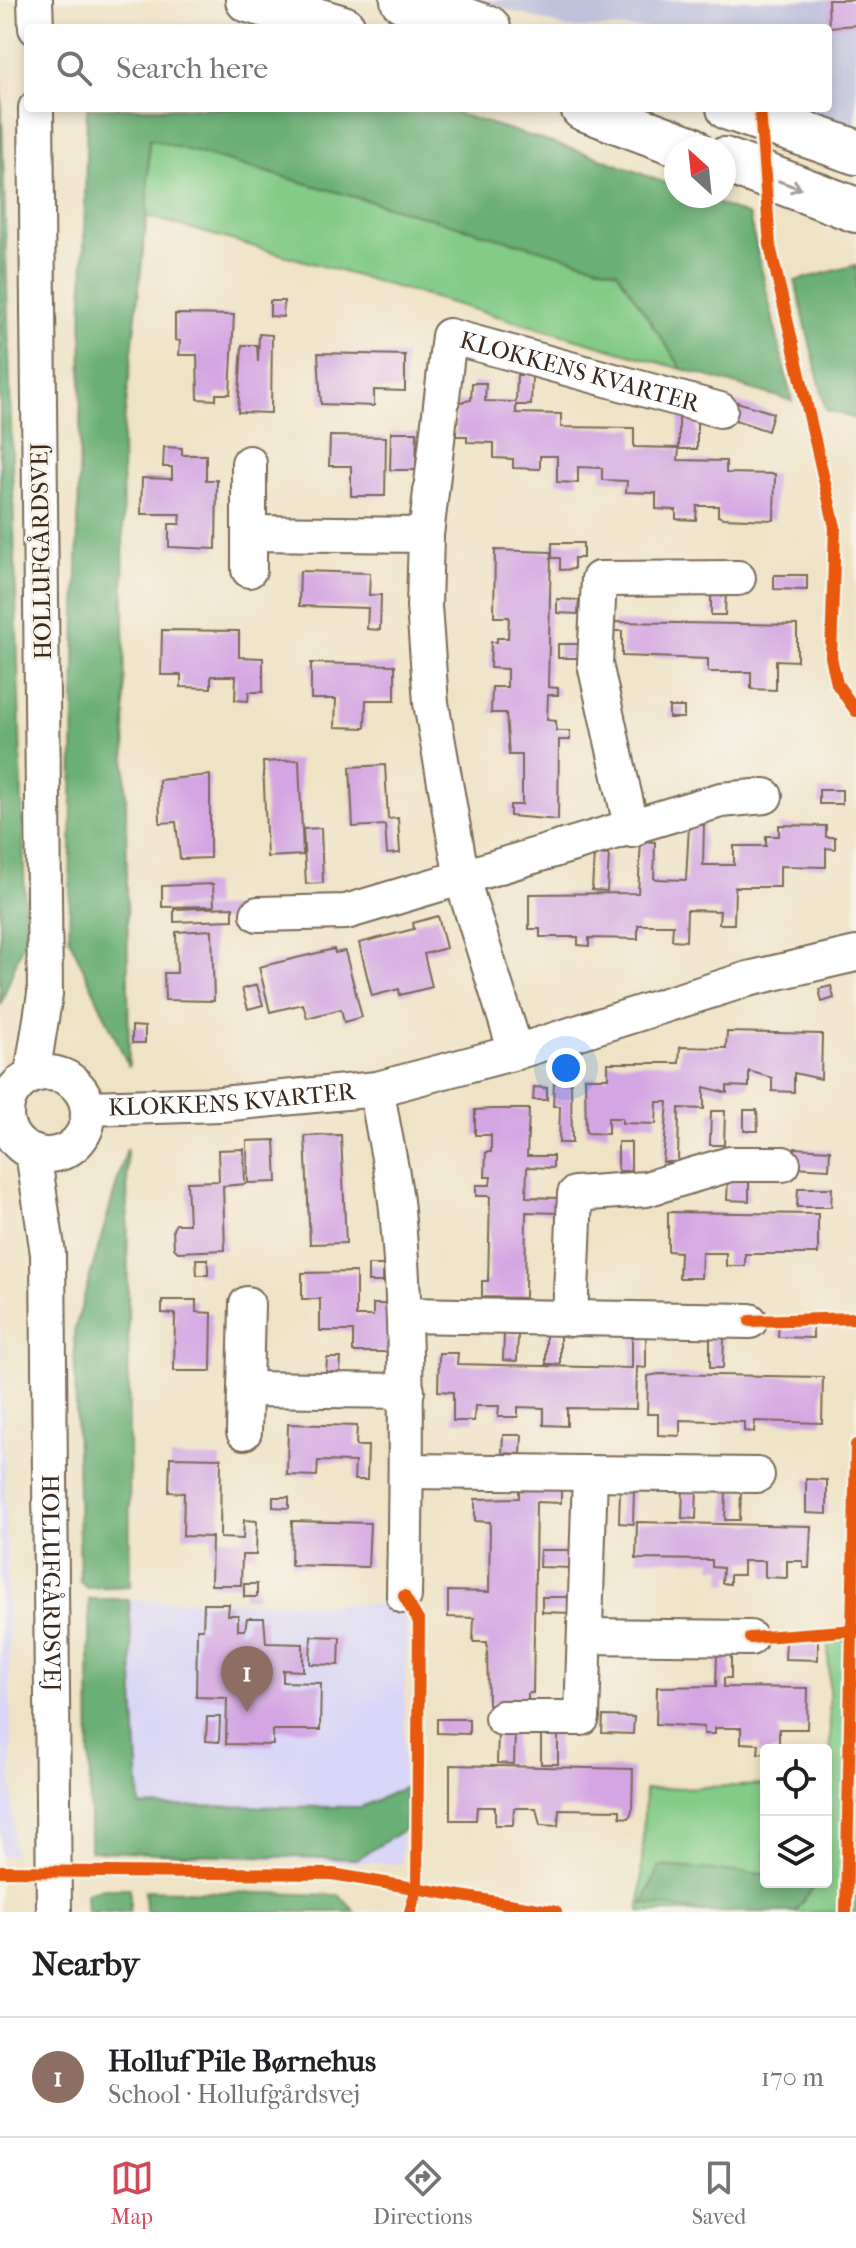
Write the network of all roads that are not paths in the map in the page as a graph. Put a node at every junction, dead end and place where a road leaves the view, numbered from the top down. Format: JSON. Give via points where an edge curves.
{"nodes":[{"id":1,"x":35,"y":0,"type":"edge"},
{"id":2,"x":248,"y":0,"type":"edge"},
{"id":3,"x":403,"y":0,"type":"edge"},
{"id":4,"x":36,"y":24,"type":"edge"},
{"id":5,"x":329,"y":24,"type":"edge"},
{"id":6,"x":476,"y":24,"type":"edge"},
{"id":7,"x":36,"y":112,"type":"edge"},
{"id":8,"x":594,"y":112,"type":"edge"},
{"id":9,"x":741,"y":112,"type":"edge"},
{"id":10,"x":664,"y":138,"type":"edge"},
{"id":11,"x":856,"y":152,"type":"edge"},
{"id":12,"x":736,"y":165,"type":"edge"},
{"id":13,"x":856,"y":210,"type":"edge"},
{"id":14,"x":720,"y":410,"type":"dead end"},
{"id":15,"x":249,"y":463,"type":"dead end"},
{"id":16,"x":250,"y":533,"type":"junction"},
{"id":17,"x":426,"y":535,"type":"junction"},
{"id":18,"x":249,"y":570,"type":"dead end"},
{"id":19,"x":738,"y":578,"type":"dead end"},
{"id":20,"x":765,"y":796,"type":"dead end"},
{"id":21,"x":632,"y":830,"type":"junction"},
{"id":22,"x":462,"y":879,"type":"junction"},
{"id":23,"x":258,"y":914,"type":"dead end"},
{"id":24,"x":856,"y":954,"type":"edge"},
{"id":25,"x":516,"y":1052,"type":"junction"},
{"id":26,"x":47,"y":1075,"type":"junction"},
{"id":27,"x":377,"y":1089,"type":"junction"},
{"id":28,"x":3,"y":1108,"type":"edge"},
{"id":29,"x":88,"y":1108,"type":"junction"},
{"id":30,"x":48,"y":1152,"type":"junction"},
{"id":31,"x":783,"y":1164,"type":"dead end"},
{"id":32,"x":247,"y":1304,"type":"dead end"},
{"id":33,"x":404,"y":1315,"type":"junction"},
{"id":34,"x":570,"y":1319,"type":"junction"},
{"id":35,"x":750,"y":1321,"type":"dead end"},
{"id":36,"x":245,"y":1389,"type":"junction"},
{"id":37,"x":407,"y":1391,"type":"junction"},
{"id":38,"x":244,"y":1432,"type":"dead end"},
{"id":39,"x":406,"y":1471,"type":"junction"},
{"id":40,"x":590,"y":1474,"type":"junction"},
{"id":41,"x":757,"y":1475,"type":"dead end"},
{"id":42,"x":404,"y":1596,"type":"dead end"},
{"id":43,"x":587,"y":1636,"type":"junction"},
{"id":44,"x":750,"y":1638,"type":"dead end"},
{"id":45,"x":502,"y":1718,"type":"dead end"},
{"id":46,"x":54,"y":1912,"type":"edge"}],
"edges":[{"from":1,"to":4,"type":"street"},
{"from":2,"to":5,"type":"main road"},
{"from":3,"to":6,"type":"main road"},
{"from":7,"to":26,"type":"street","name":"HOLLUFGÅRDSVEJ"},
{"from":8,"to":10,"type":"main road"},
{"from":9,"to":11,"type":"main road"},
{"from":12,"to":13,"type":"main road","one_way":true},
{"from":14,"to":17,"type":"street","name":"KLOKKENS KVARTER","via":[[449,336]]},
{"from":15,"to":16,"type":"street"},
{"from":16,"to":17,"type":"street"},
{"from":16,"to":18,"type":"street"},
{"from":17,"to":22,"type":"street","name":"KLOKKENS KVARTER","via":[[424,606],[431,703]]},
{"from":19,"to":21,"type":"street","via":[[599,579],[595,664]]},
{"from":20,"to":21,"type":"street","via":[[721,800]]},
{"from":21,"to":22,"type":"street"},
{"from":22,"to":23,"type":"street","via":[[346,912]]},
{"from":22,"to":25,"type":"street","name":"KLOKKENS KVARTER"},
{"from":24,"to":25,"type":"street","name":"KLOKKENS KVARTER","via":[[748,979]]},
{"from":25,"to":27,"type":"street","name":"KLOKKENS KVARTER"},
{"from":26,"to":28,"type":"street","via":[[15,1088]]},
{"from":26,"to":29,"type":"street","via":[[79,1088]]},
{"from":27,"to":29,"type":"street","name":"KLOKKENS KVARTER","via":[[221,1104]]},
{"from":27,"to":33,"type":"street","name":"KLOKKENS KVARTER","via":[[396,1206]]},
{"from":28,"to":30,"type":"street","via":[[12,1135]]},
{"from":29,"to":30,"type":"street","via":[[83,1134]]},
{"from":30,"to":46,"type":"street","name":"HOLLUFGÅRDSVEJ"},
{"from":31,"to":34,"type":"street","via":[[730,1164],[646,1189],[575,1194]]},
{"from":32,"to":36,"type":"street"},
{"from":33,"to":34,"type":"street"},
{"from":33,"to":37,"type":"street","name":"KLOKKENS KVARTER"},
{"from":34,"to":35,"type":"street"},
{"from":36,"to":37,"type":"street"},
{"from":36,"to":38,"type":"street"},
{"from":37,"to":39,"type":"street","name":"KLOKKENS KVARTER"},
{"from":39,"to":40,"type":"street"},
{"from":39,"to":42,"type":"street","name":"KLOKKENS KVARTER"},
{"from":40,"to":41,"type":"street"},
{"from":40,"to":43,"type":"street"},
{"from":43,"to":44,"type":"street"},
{"from":43,"to":45,"type":"street","via":[[582,1718]]}]}
